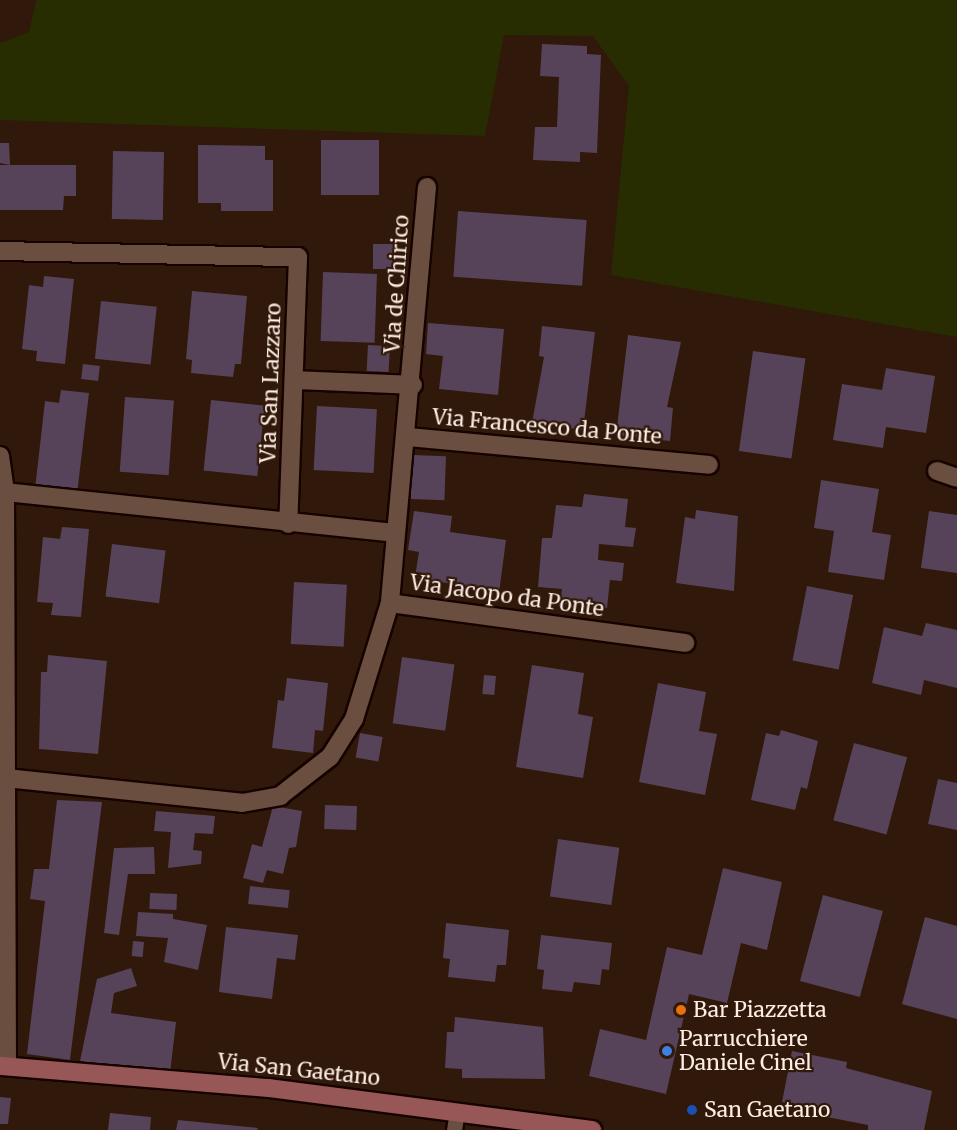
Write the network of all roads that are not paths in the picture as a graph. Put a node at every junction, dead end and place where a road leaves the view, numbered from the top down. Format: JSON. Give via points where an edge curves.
{"nodes":[{"id":1,"x":427,"y":187,"type":"dead end"},
{"id":2,"x":0,"y":251,"type":"edge"},
{"id":3,"x":294,"y":380,"type":"junction"},
{"id":4,"x":413,"y":385,"type":"junction"},
{"id":5,"x":409,"y":437,"type":"junction"},
{"id":6,"x":0,"y":456,"type":"edge"},
{"id":7,"x":709,"y":465,"type":"dead end"},
{"id":8,"x":937,"y":471,"type":"dead end"},
{"id":9,"x":957,"y":478,"type":"edge"},
{"id":10,"x":5,"y":492,"type":"junction"},
{"id":11,"x":288,"y":525,"type":"junction"},
{"id":12,"x":395,"y":533,"type":"junction"},
{"id":13,"x":390,"y":603,"type":"junction"},
{"id":14,"x":685,"y":643,"type":"dead end"},
{"id":15,"x":6,"y":778,"type":"junction"},
{"id":16,"x":4,"y":1066,"type":"edge"},
{"id":17,"x":456,"y":1111,"type":"junction"},
{"id":18,"x":454,"y":1130,"type":"edge"},
{"id":19,"x":592,"y":1130,"type":"edge"}],
"edges":[{"from":1,"to":4,"type":"street","name":"Via de Chirico"},
{"from":2,"to":3,"type":"street","name":"Via San Lazzaro","via":[[298,257]]},
{"from":3,"to":4,"type":"street","name":"Via Francesco da Ponte"},
{"from":3,"to":11,"type":"street","name":"Via San Lazzaro"},
{"from":4,"to":5,"type":"street","name":"Via Francesco da Ponte"},
{"from":5,"to":7,"type":"street","name":"Via Francesco da Ponte"},
{"from":5,"to":12,"type":"street","name":"Via Jacopo da Ponte"},
{"from":6,"to":10,"type":"street"},
{"from":8,"to":9,"type":"street"},
{"from":10,"to":11,"type":"street"},
{"from":10,"to":15,"type":"street"},
{"from":11,"to":12,"type":"street"},
{"from":12,"to":13,"type":"street","name":"Via Jacopo da Ponte"},
{"from":13,"to":14,"type":"street","name":"Via Jacopo da Ponte"},
{"from":13,"to":15,"type":"street","via":[[354,719],[330,757],[280,796],[242,803]]},
{"from":15,"to":16,"type":"street"},
{"from":16,"to":17,"type":"street","name":"Via San Gaetano"},
{"from":17,"to":18,"type":"lane"},
{"from":17,"to":19,"type":"street","name":"Via San Gaetano"}]}
